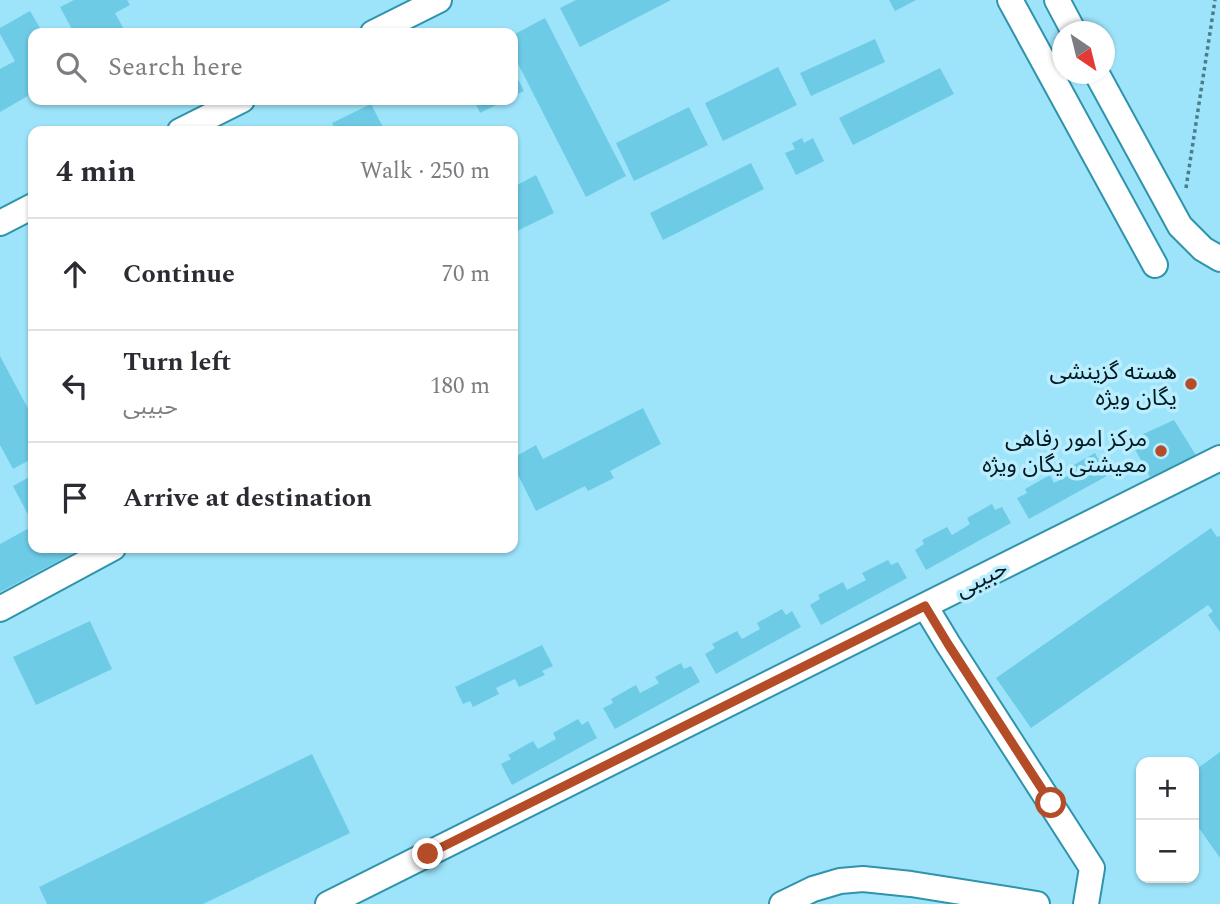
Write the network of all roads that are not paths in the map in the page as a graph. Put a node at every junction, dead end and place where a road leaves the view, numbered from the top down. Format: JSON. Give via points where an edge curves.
{"nodes":[{"id":1,"x":439,"y":0,"type":"edge"},
{"id":2,"x":1010,"y":0,"type":"edge"},
{"id":3,"x":1057,"y":0,"type":"edge"},
{"id":4,"x":1068,"y":21,"type":"edge"},
{"id":5,"x":383,"y":28,"type":"edge"},
{"id":6,"x":1102,"y":84,"type":"edge"},
{"id":7,"x":232,"y":105,"type":"edge"},
{"id":8,"x":190,"y":126,"type":"edge"},
{"id":9,"x":28,"y":208,"type":"edge"},
{"id":10,"x":0,"y":222,"type":"edge"},
{"id":11,"x":1220,"y":259,"type":"edge"},
{"id":12,"x":1155,"y":265,"type":"dead end"},
{"id":13,"x":1220,"y":458,"type":"edge"},
{"id":14,"x":104,"y":553,"type":"edge"},
{"id":15,"x":925,"y":606,"type":"junction"},
{"id":16,"x":0,"y":609,"type":"edge"},
{"id":17,"x":328,"y":904,"type":"edge"},
{"id":18,"x":782,"y":904,"type":"edge"},
{"id":19,"x":1037,"y":904,"type":"edge"},
{"id":20,"x":1086,"y":904,"type":"edge"}],
"edges":[{"from":1,"to":5,"type":"street"},
{"from":2,"to":12,"type":"street"},
{"from":3,"to":4,"type":"street"},
{"from":6,"to":11,"type":"street","via":[[1180,226]]},
{"from":7,"to":8,"type":"street"},
{"from":9,"to":10,"type":"street"},
{"from":13,"to":15,"type":"street","name":"حبیبی"},
{"from":14,"to":16,"type":"street"},
{"from":15,"to":17,"type":"street","name":"حبیبی"},
{"from":15,"to":20,"type":"street","via":[[1093,868]]},
{"from":18,"to":19,"type":"street","via":[[813,889],[863,879]]}]}
